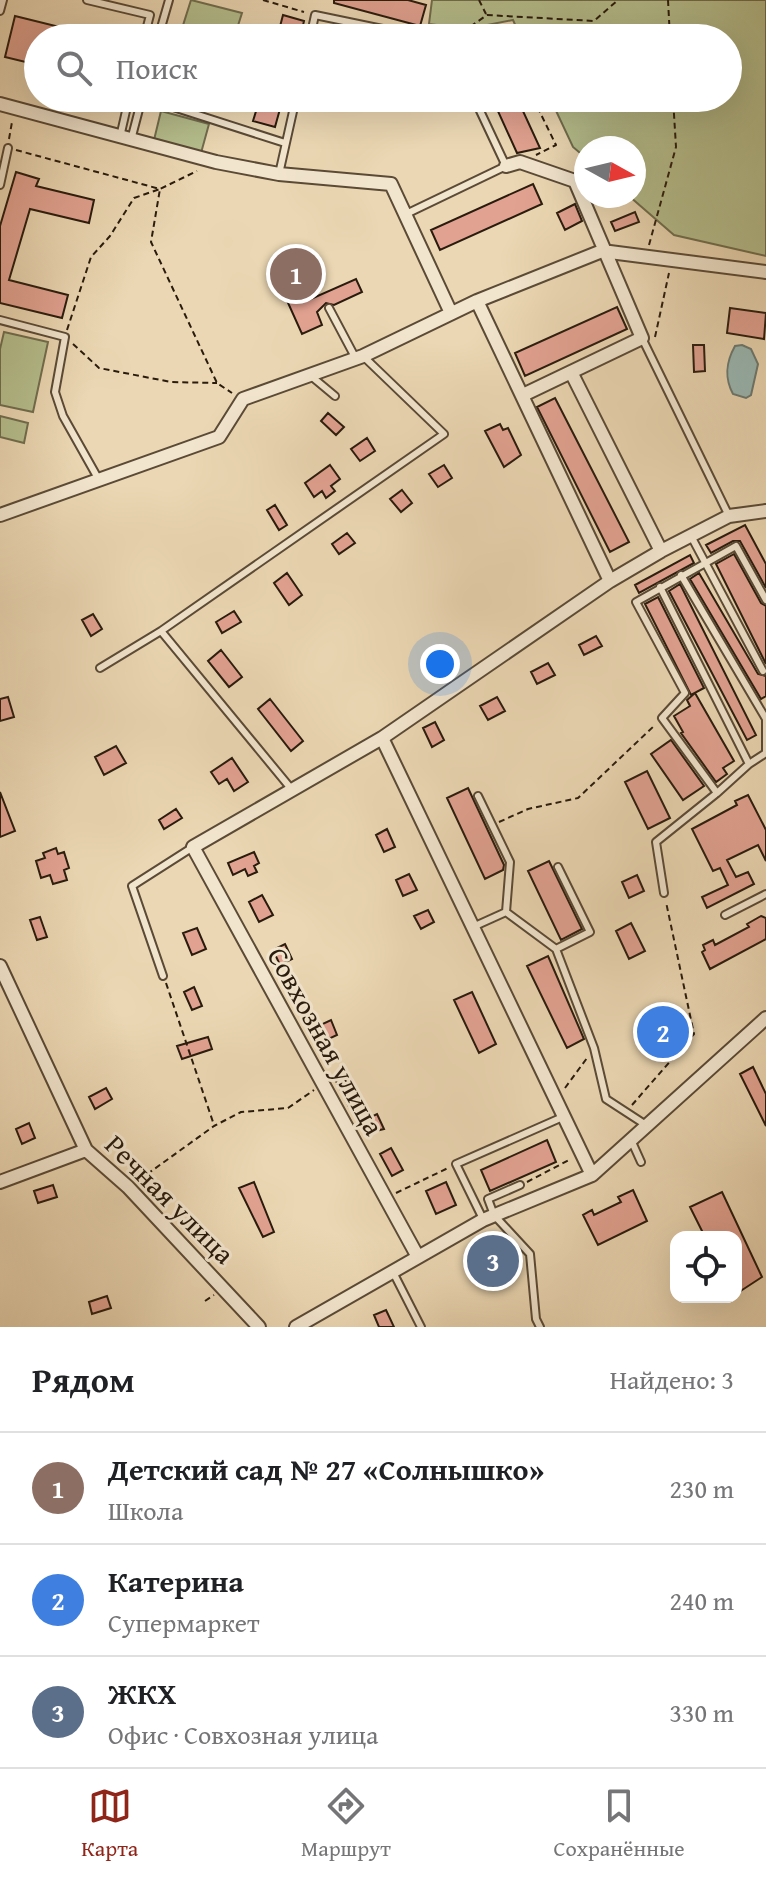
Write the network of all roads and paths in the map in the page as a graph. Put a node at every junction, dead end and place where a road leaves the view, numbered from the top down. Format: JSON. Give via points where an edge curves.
{"nodes":[{"id":1,"x":3,"y":0,"type":"edge"},
{"id":2,"x":87,"y":0,"type":"edge"},
{"id":3,"x":169,"y":0,"type":"edge"},
{"id":4,"x":263,"y":0,"type":"edge"},
{"id":5,"x":479,"y":0,"type":"edge"},
{"id":6,"x":618,"y":0,"type":"edge"},
{"id":7,"x":668,"y":0,"type":"edge"},
{"id":8,"x":0,"y":11,"type":"edge"},
{"id":9,"x":315,"y":15,"type":"junction"},
{"id":10,"x":487,"y":15,"type":"junction"},
{"id":11,"x":594,"y":21,"type":"junction"},
{"id":12,"x":148,"y":24,"type":"edge"},
{"id":13,"x":162,"y":24,"type":"edge"},
{"id":14,"x":313,"y":24,"type":"edge"},
{"id":15,"x":358,"y":24,"type":"edge"},
{"id":16,"x":474,"y":24,"type":"edge"},
{"id":17,"x":592,"y":24,"type":"edge"},
{"id":18,"x":669,"y":24,"type":"edge"},
{"id":19,"x":0,"y":104,"type":"edge"},
{"id":20,"x":24,"y":111,"type":"edge"},
{"id":21,"x":29,"y":112,"type":"edge"},
{"id":22,"x":128,"y":112,"type":"edge"},
{"id":23,"x":137,"y":112,"type":"edge"},
{"id":24,"x":188,"y":112,"type":"edge"},
{"id":25,"x":293,"y":112,"type":"edge"},
{"id":26,"x":481,"y":112,"type":"edge"},
{"id":27,"x":540,"y":112,"type":"edge"},
{"id":28,"x":674,"y":112,"type":"edge"},
{"id":29,"x":12,"y":123,"type":"dead end"},
{"id":30,"x":125,"y":138,"type":"junction"},
{"id":31,"x":285,"y":143,"type":"junction"},
{"id":32,"x":8,"y":148,"type":"junction"},
{"id":33,"x":216,"y":162,"type":"junction"},
{"id":34,"x":520,"y":162,"type":"junction"},
{"id":35,"x":506,"y":166,"type":"junction"},
{"id":36,"x":279,"y":174,"type":"junction"},
{"id":37,"x":0,"y":185,"type":"edge"},
{"id":38,"x":160,"y":189,"type":"junction"},
{"id":39,"x":404,"y":215,"type":"junction"},
{"id":40,"x":602,"y":251,"type":"junction"},
{"id":41,"x":646,"y":257,"type":"junction"},
{"id":42,"x":671,"y":260,"type":"junction"},
{"id":43,"x":766,"y":272,"type":"edge"},
{"id":44,"x":477,"y":301,"type":"junction"},
{"id":45,"x":329,"y":308,"type":"dead end"},
{"id":46,"x":451,"y":313,"type":"junction"},
{"id":47,"x":0,"y":320,"type":"edge"},
{"id":48,"x":65,"y":337,"type":"junction"},
{"id":49,"x":642,"y":338,"type":"junction"},
{"id":50,"x":359,"y":356,"type":"junction"},
{"id":51,"x":651,"y":357,"type":"junction"},
{"id":52,"x":571,"y":372,"type":"junction"},
{"id":53,"x":308,"y":374,"type":"junction"},
{"id":54,"x":217,"y":383,"type":"junction"},
{"id":55,"x":523,"y":395,"type":"junction"},
{"id":56,"x":335,"y":396,"type":"dead end"},
{"id":57,"x":243,"y":399,"type":"junction"},
{"id":58,"x":99,"y":480,"type":"junction"},
{"id":59,"x":766,"y":511,"type":"edge"},
{"id":60,"x":0,"y":515,"type":"edge"},
{"id":61,"x":729,"y":516,"type":"junction"},
{"id":62,"x":691,"y":536,"type":"junction"},
{"id":63,"x":661,"y":551,"type":"junction"},
{"id":64,"x":705,"y":562,"type":"junction"},
{"id":65,"x":681,"y":575,"type":"junction"},
{"id":66,"x":610,"y":581,"type":"junction"},
{"id":67,"x":660,"y":587,"type":"junction"},
{"id":68,"x":766,"y":600,"type":"edge"},
{"id":69,"x":161,"y":631,"type":"junction"},
{"id":70,"x":100,"y":668,"type":"dead end"},
{"id":71,"x":763,"y":671,"type":"dead end"},
{"id":72,"x":662,"y":718,"type":"junction"},
{"id":73,"x":382,"y":738,"type":"junction"},
{"id":74,"x":766,"y":753,"type":"edge"},
{"id":75,"x":749,"y":764,"type":"junction"},
{"id":76,"x":293,"y":791,"type":"junction"},
{"id":77,"x":717,"y":793,"type":"junction"},
{"id":78,"x":478,"y":796,"type":"dead end"},
{"id":79,"x":492,"y":826,"type":"junction"},
{"id":80,"x":193,"y":847,"type":"junction"},
{"id":81,"x":558,"y":867,"type":"dead end"},
{"id":82,"x":664,"y":893,"type":"joint"},
{"id":83,"x":766,"y":894,"type":"edge"},
{"id":84,"x":506,"y":912,"type":"junction"},
{"id":85,"x":725,"y":915,"type":"dead end"},
{"id":86,"x":475,"y":926,"type":"junction"},
{"id":87,"x":556,"y":949,"type":"junction"},
{"id":88,"x":0,"y":966,"type":"edge"},
{"id":89,"x":163,"y":976,"type":"joint"},
{"id":90,"x":766,"y":1018,"type":"edge"},
{"id":91,"x":594,"y":1048,"type":"junction"},
{"id":92,"x":323,"y":1084,"type":"junction"},
{"id":93,"x":557,"y":1099,"type":"junction"},
{"id":94,"x":627,"y":1111,"type":"junction"},
{"id":95,"x":565,"y":1116,"type":"junction"},
{"id":96,"x":214,"y":1126,"type":"junction"},
{"id":97,"x":648,"y":1127,"type":"junction"},
{"id":98,"x":632,"y":1142,"type":"junction"},
{"id":99,"x":86,"y":1150,"type":"junction"},
{"id":100,"x":583,"y":1153,"type":"junction"},
{"id":101,"x":641,"y":1162,"type":"dead end"},
{"id":102,"x":456,"y":1164,"type":"junction"},
{"id":103,"x":592,"y":1175,"type":"junction"},
{"id":104,"x":0,"y":1182,"type":"edge"},
{"id":105,"x":520,"y":1185,"type":"joint"},
{"id":106,"x":128,"y":1187,"type":"junction"},
{"id":107,"x":386,"y":1199,"type":"junction"},
{"id":108,"x":489,"y":1217,"type":"junction"},
{"id":109,"x":418,"y":1257,"type":"junction"},
{"id":110,"x":394,"y":1274,"type":"junction"},
{"id":111,"x":259,"y":1327,"type":"edge"},
{"id":112,"x":296,"y":1327,"type":"edge"},
{"id":113,"x":421,"y":1327,"type":"edge"},
{"id":114,"x":540,"y":1327,"type":"edge"}],
"edges":[{"from":1,"to":8,"type":"lane"},
{"from":2,"to":12,"type":"lane","via":[[150,15]]},
{"from":3,"to":13,"type":"lane"},
{"from":4,"to":9,"type":"path"},
{"from":5,"to":10,"type":"path"},
{"from":6,"to":11,"type":"path"},
{"from":7,"to":18,"type":"path"},
{"from":9,"to":14,"type":"lane"},
{"from":9,"to":15,"type":"lane"},
{"from":10,"to":11,"type":"path"},
{"from":10,"to":16,"type":"path"},
{"from":11,"to":17,"type":"path"},
{"from":19,"to":20,"type":"street"},
{"from":21,"to":30,"type":"street"},
{"from":22,"to":30,"type":"lane"},
{"from":23,"to":30,"type":"lane"},
{"from":24,"to":31,"type":"lane"},
{"from":25,"to":31,"type":"lane"},
{"from":26,"to":35,"type":"lane"},
{"from":27,"to":34,"type":"path","via":[[556,145]]},
{"from":28,"to":41,"type":"path","via":[[676,147]]},
{"from":29,"to":32,"type":"path"},
{"from":30,"to":33,"type":"street"},
{"from":31,"to":36,"type":"lane"},
{"from":32,"to":37,"type":"lane"},
{"from":32,"to":38,"type":"path"},
{"from":33,"to":36,"type":"street"},
{"from":33,"to":38,"type":"path"},
{"from":34,"to":35,"type":"street"},
{"from":34,"to":40,"type":"street","via":[[575,181]]},
{"from":35,"to":39,"type":"lane"},
{"from":36,"to":39,"type":"street","via":[[391,184]]},
{"from":38,"to":48,"type":"path","via":[[134,198],[91,257]]},
{"from":38,"to":54,"type":"path","via":[[151,242]]},
{"from":39,"to":46,"type":"street"},
{"from":40,"to":41,"type":"street"},
{"from":40,"to":44,"type":"street"},
{"from":40,"to":49,"type":"street"},
{"from":41,"to":42,"type":"street"},
{"from":42,"to":43,"type":"street"},
{"from":42,"to":51,"type":"path"},
{"from":44,"to":46,"type":"street"},
{"from":44,"to":55,"type":"street"},
{"from":45,"to":50,"type":"lane"},
{"from":46,"to":50,"type":"street"},
{"from":47,"to":48,"type":"lane"},
{"from":48,"to":54,"type":"path","via":[[99,368],[171,382]]},
{"from":48,"to":58,"type":"lane","via":[[55,392]]},
{"from":49,"to":51,"type":"lane"},
{"from":49,"to":52,"type":"street"},
{"from":50,"to":53,"type":"street"},
{"from":50,"to":69,"type":"lane","via":[[444,434]]},
{"from":51,"to":61,"type":"lane"},
{"from":52,"to":55,"type":"street"},
{"from":52,"to":63,"type":"street"},
{"from":53,"to":56,"type":"lane"},
{"from":53,"to":57,"type":"street"},
{"from":54,"to":57,"type":"path"},
{"from":55,"to":66,"type":"street"},
{"from":57,"to":58,"type":"street","via":[[219,437]]},
{"from":58,"to":60,"type":"street"},
{"from":59,"to":61,"type":"street"},
{"from":61,"to":62,"type":"street"},
{"from":62,"to":63,"type":"street"},
{"from":62,"to":64,"type":"lane"},
{"from":63,"to":66,"type":"street"},
{"from":64,"to":65,"type":"lane"},
{"from":64,"to":68,"type":"lane","via":[[736,546]]},
{"from":64,"to":71,"type":"lane"},
{"from":65,"to":67,"type":"lane"},
{"from":65,"to":74,"type":"lane","via":[[766,719]]},
{"from":66,"to":73,"type":"street"},
{"from":67,"to":72,"type":"lane","via":[[636,602],[685,693]]},
{"from":67,"to":75,"type":"lane"},
{"from":69,"to":70,"type":"lane"},
{"from":69,"to":76,"type":"lane"},
{"from":72,"to":77,"type":"lane"},
{"from":72,"to":79,"type":"path","via":[[578,798],[528,809]]},
{"from":73,"to":76,"type":"street"},
{"from":73,"to":86,"type":"street"},
{"from":74,"to":75,"type":"lane"},
{"from":75,"to":77,"type":"lane"},
{"from":76,"to":80,"type":"street"},
{"from":77,"to":82,"type":"lane","via":[[656,842]]},
{"from":78,"to":79,"type":"lane"},
{"from":79,"to":84,"type":"lane","via":[[510,862]]},
{"from":80,"to":89,"type":"lane","via":[[132,886]]},
{"from":80,"to":92,"type":"street","name":"Совхозная улица"},
{"from":81,"to":87,"type":"lane","via":[[590,932]]},
{"from":82,"to":94,"type":"path","via":[[694,1034]]},
{"from":83,"to":85,"type":"lane"},
{"from":84,"to":86,"type":"lane"},
{"from":84,"to":87,"type":"lane"},
{"from":86,"to":93,"type":"street"},
{"from":87,"to":91,"type":"lane"},
{"from":88,"to":99,"type":"street","name":"Речная улица"},
{"from":89,"to":96,"type":"path"},
{"from":90,"to":97,"type":"street"},
{"from":91,"to":93,"type":"path"},
{"from":91,"to":94,"type":"lane","via":[[606,1099]]},
{"from":92,"to":96,"type":"path","via":[[288,1108],[241,1112]]},
{"from":92,"to":107,"type":"street","name":"Совхозная улица"},
{"from":93,"to":95,"type":"street"},
{"from":94,"to":97,"type":"lane"},
{"from":95,"to":100,"type":"street"},
{"from":95,"to":102,"type":"lane"},
{"from":96,"to":106,"type":"path"},
{"from":97,"to":98,"type":"street"},
{"from":98,"to":101,"type":"lane"},
{"from":98,"to":103,"type":"street"},
{"from":99,"to":104,"type":"street"},
{"from":99,"to":106,"type":"street","name":"Речная улица"},
{"from":100,"to":103,"type":"street"},
{"from":100,"to":105,"type":"path"},
{"from":102,"to":107,"type":"path"},
{"from":102,"to":108,"type":"lane"},
{"from":103,"to":108,"type":"street"},
{"from":105,"to":108,"type":"lane","via":[[488,1199]]},
{"from":106,"to":111,"type":"street","name":"Речная улица"},
{"from":107,"to":109,"type":"street","name":"Совхозная улица"},
{"from":108,"to":109,"type":"street"},
{"from":108,"to":114,"type":"lane","via":[[530,1254]]},
{"from":109,"to":110,"type":"street"},
{"from":110,"to":112,"type":"street"},
{"from":110,"to":113,"type":"lane"}]}
